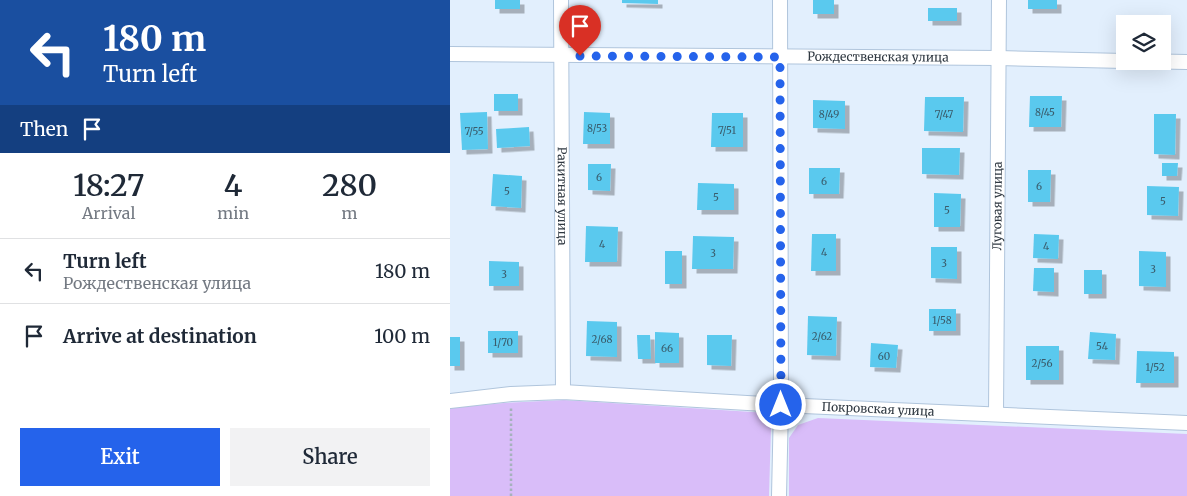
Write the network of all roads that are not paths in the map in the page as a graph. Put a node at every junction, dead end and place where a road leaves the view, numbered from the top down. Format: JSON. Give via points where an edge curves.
{"nodes":[{"id":1,"x":561,"y":0,"type":"edge"},
{"id":2,"x":780,"y":0,"type":"edge"},
{"id":3,"x":1000,"y":0,"type":"edge"},
{"id":4,"x":450,"y":54,"type":"edge"},
{"id":5,"x":560,"y":56,"type":"junction"},
{"id":6,"x":780,"y":57,"type":"junction"},
{"id":7,"x":998,"y":58,"type":"junction"},
{"id":8,"x":1116,"y":61,"type":"edge"},
{"id":9,"x":1171,"y":62,"type":"edge"},
{"id":10,"x":1187,"y":62,"type":"edge"},
{"id":11,"x":563,"y":392,"type":"junction"},
{"id":12,"x":450,"y":401,"type":"edge"},
{"id":13,"x":781,"y":405,"type":"junction"},
{"id":14,"x":996,"y":414,"type":"junction"},
{"id":15,"x":1187,"y":422,"type":"edge"},
{"id":16,"x":779,"y":496,"type":"edge"}],
"edges":[{"from":1,"to":5,"type":"street","name":"Ракитная улица"},
{"from":2,"to":6,"type":"street"},
{"from":3,"to":7,"type":"street","name":"Луговая улица"},
{"from":4,"to":5,"type":"street","name":"Рождественская улица"},
{"from":5,"to":6,"type":"street","name":"Рождественская улица"},
{"from":5,"to":11,"type":"street","name":"Ракитная улица"},
{"from":6,"to":7,"type":"street","name":"Рождественская улица"},
{"from":6,"to":13,"type":"street"},
{"from":7,"to":8,"type":"street","name":"Рождественская улица"},
{"from":7,"to":14,"type":"street","name":"Луговая улица"},
{"from":9,"to":10,"type":"street"},
{"from":11,"to":12,"type":"street","name":"Покровская улица"},
{"from":11,"to":13,"type":"street","name":"Покровская улица"},
{"from":13,"to":14,"type":"street","name":"Покровская улица"},
{"from":13,"to":16,"type":"street"},
{"from":14,"to":15,"type":"street","name":"Покровская улица"}]}
